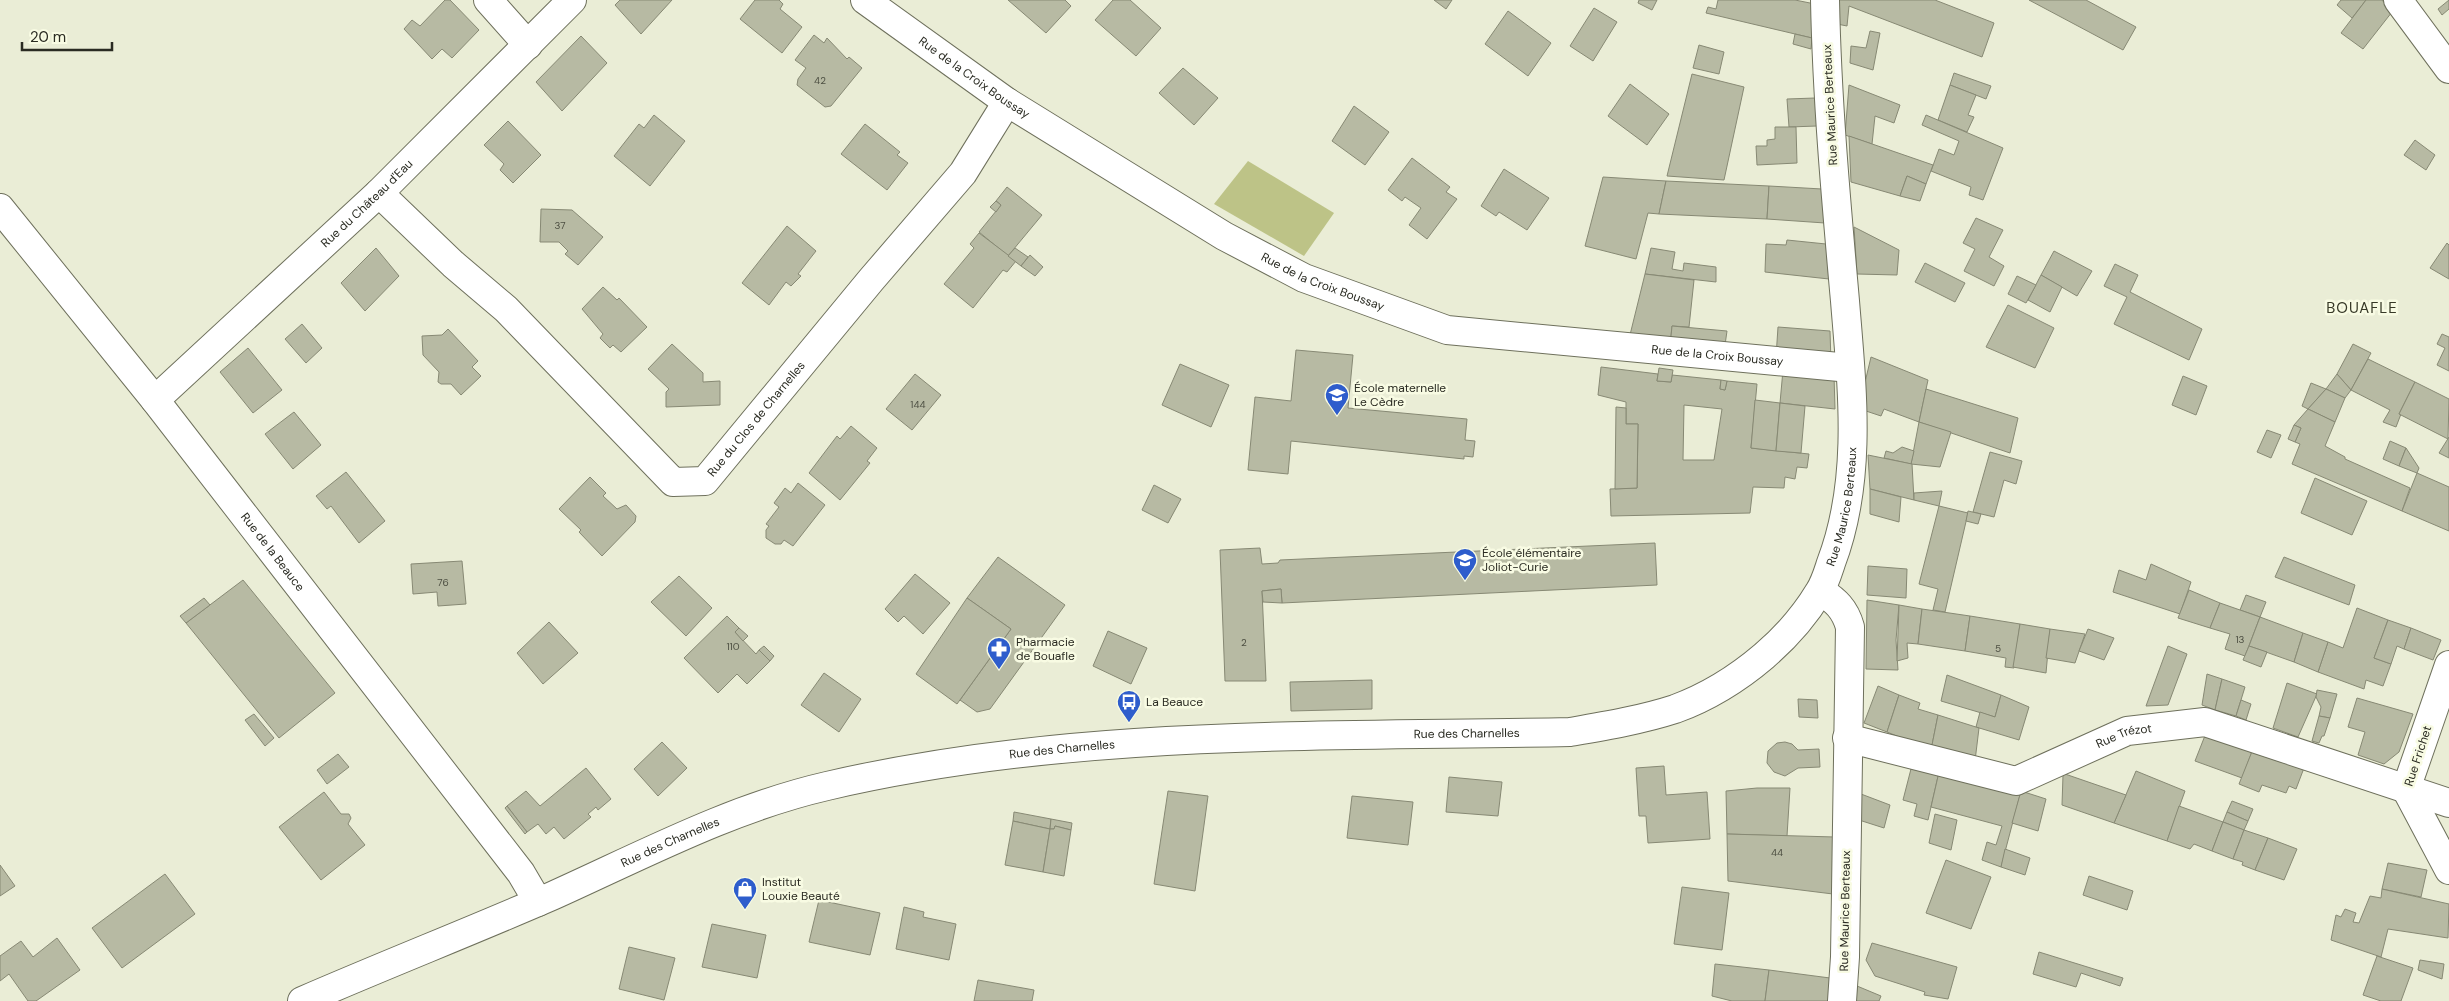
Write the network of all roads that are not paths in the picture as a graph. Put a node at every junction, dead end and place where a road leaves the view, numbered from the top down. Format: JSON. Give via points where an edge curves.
{"nodes":[{"id":1,"x":488,"y":0,"type":"edge"},
{"id":2,"x":572,"y":0,"type":"edge"},
{"id":3,"x":865,"y":0,"type":"edge"},
{"id":4,"x":1825,"y":0,"type":"edge"},
{"id":5,"x":2398,"y":0,"type":"edge"},
{"id":6,"x":528,"y":45,"type":"junction"},
{"id":7,"x":2449,"y":69,"type":"edge"},
{"id":8,"x":1007,"y":102,"type":"junction"},
{"id":9,"x":379,"y":193,"type":"junction"},
{"id":10,"x":0,"y":208,"type":"edge"},
{"id":11,"x":1850,"y":368,"type":"junction"},
{"id":12,"x":155,"y":400,"type":"junction"},
{"id":13,"x":1820,"y":590,"type":"junction"},
{"id":14,"x":2449,"y":665,"type":"edge"},
{"id":15,"x":1847,"y":738,"type":"junction"},
{"id":16,"x":2406,"y":789,"type":"junction"},
{"id":17,"x":2449,"y":803,"type":"edge"},
{"id":18,"x":2449,"y":870,"type":"edge"},
{"id":19,"x":538,"y":902,"type":"junction"},
{"id":20,"x":302,"y":1001,"type":"edge"},
{"id":21,"x":1842,"y":1001,"type":"edge"}],
"edges":[{"from":1,"to":6,"type":"street"},
{"from":2,"to":6,"type":"street","name":"Rue du Château d'Eau"},
{"from":3,"to":8,"type":"street","name":"Rue de la Croix Boussay"},
{"from":4,"to":11,"type":"street","name":"Rue Maurice Berteaux","via":[[1827,89]]},
{"from":5,"to":7,"type":"street"},
{"from":6,"to":9,"type":"street","name":"Rue du Château d'Eau"},
{"from":8,"to":9,"type":"street","name":"Rue du Clos de Charnelles","via":[[963,173],[705,482],[673,482],[506,309],[452,264]]},
{"from":8,"to":11,"type":"street","name":"Rue de la Croix Boussay","via":[[1224,236],[1304,278],[1447,330]]},
{"from":9,"to":12,"type":"street","name":"Rue du Château d'Eau"},
{"from":10,"to":12,"type":"street","name":"Rue de la Beauce"},
{"from":11,"to":13,"type":"street","name":"Rue Maurice Berteaux","via":[[1853,465],[1850,500],[1840,539]]},
{"from":12,"to":19,"type":"street","name":"Rue de la Beauce","via":[[521,873]]},
{"from":13,"to":15,"type":"street","name":"Rue Maurice Berteaux","via":[[1846,613],[1850,627]]},
{"from":13,"to":19,"type":"street","name":"Rue des Charnelles","via":[[1797,624],[1779,643],[1720,688],[1676,708],[1627,722],[1570,732],[1202,738],[1034,751],[937,763],[824,787],[748,811]]},
{"from":14,"to":16,"type":"street","name":"Rue Frichet"},
{"from":15,"to":16,"type":"street","name":"Rue Trézot","via":[[2016,781],[2127,731],[2205,722]]},
{"from":15,"to":21,"type":"street","name":"Rue Maurice Berteaux"},
{"from":16,"to":17,"type":"street","name":"Rue Trézot"},
{"from":16,"to":18,"type":"street","name":"Rue Frichet"},
{"from":19,"to":20,"type":"street","name":"Rue des Charnelles"}]}
